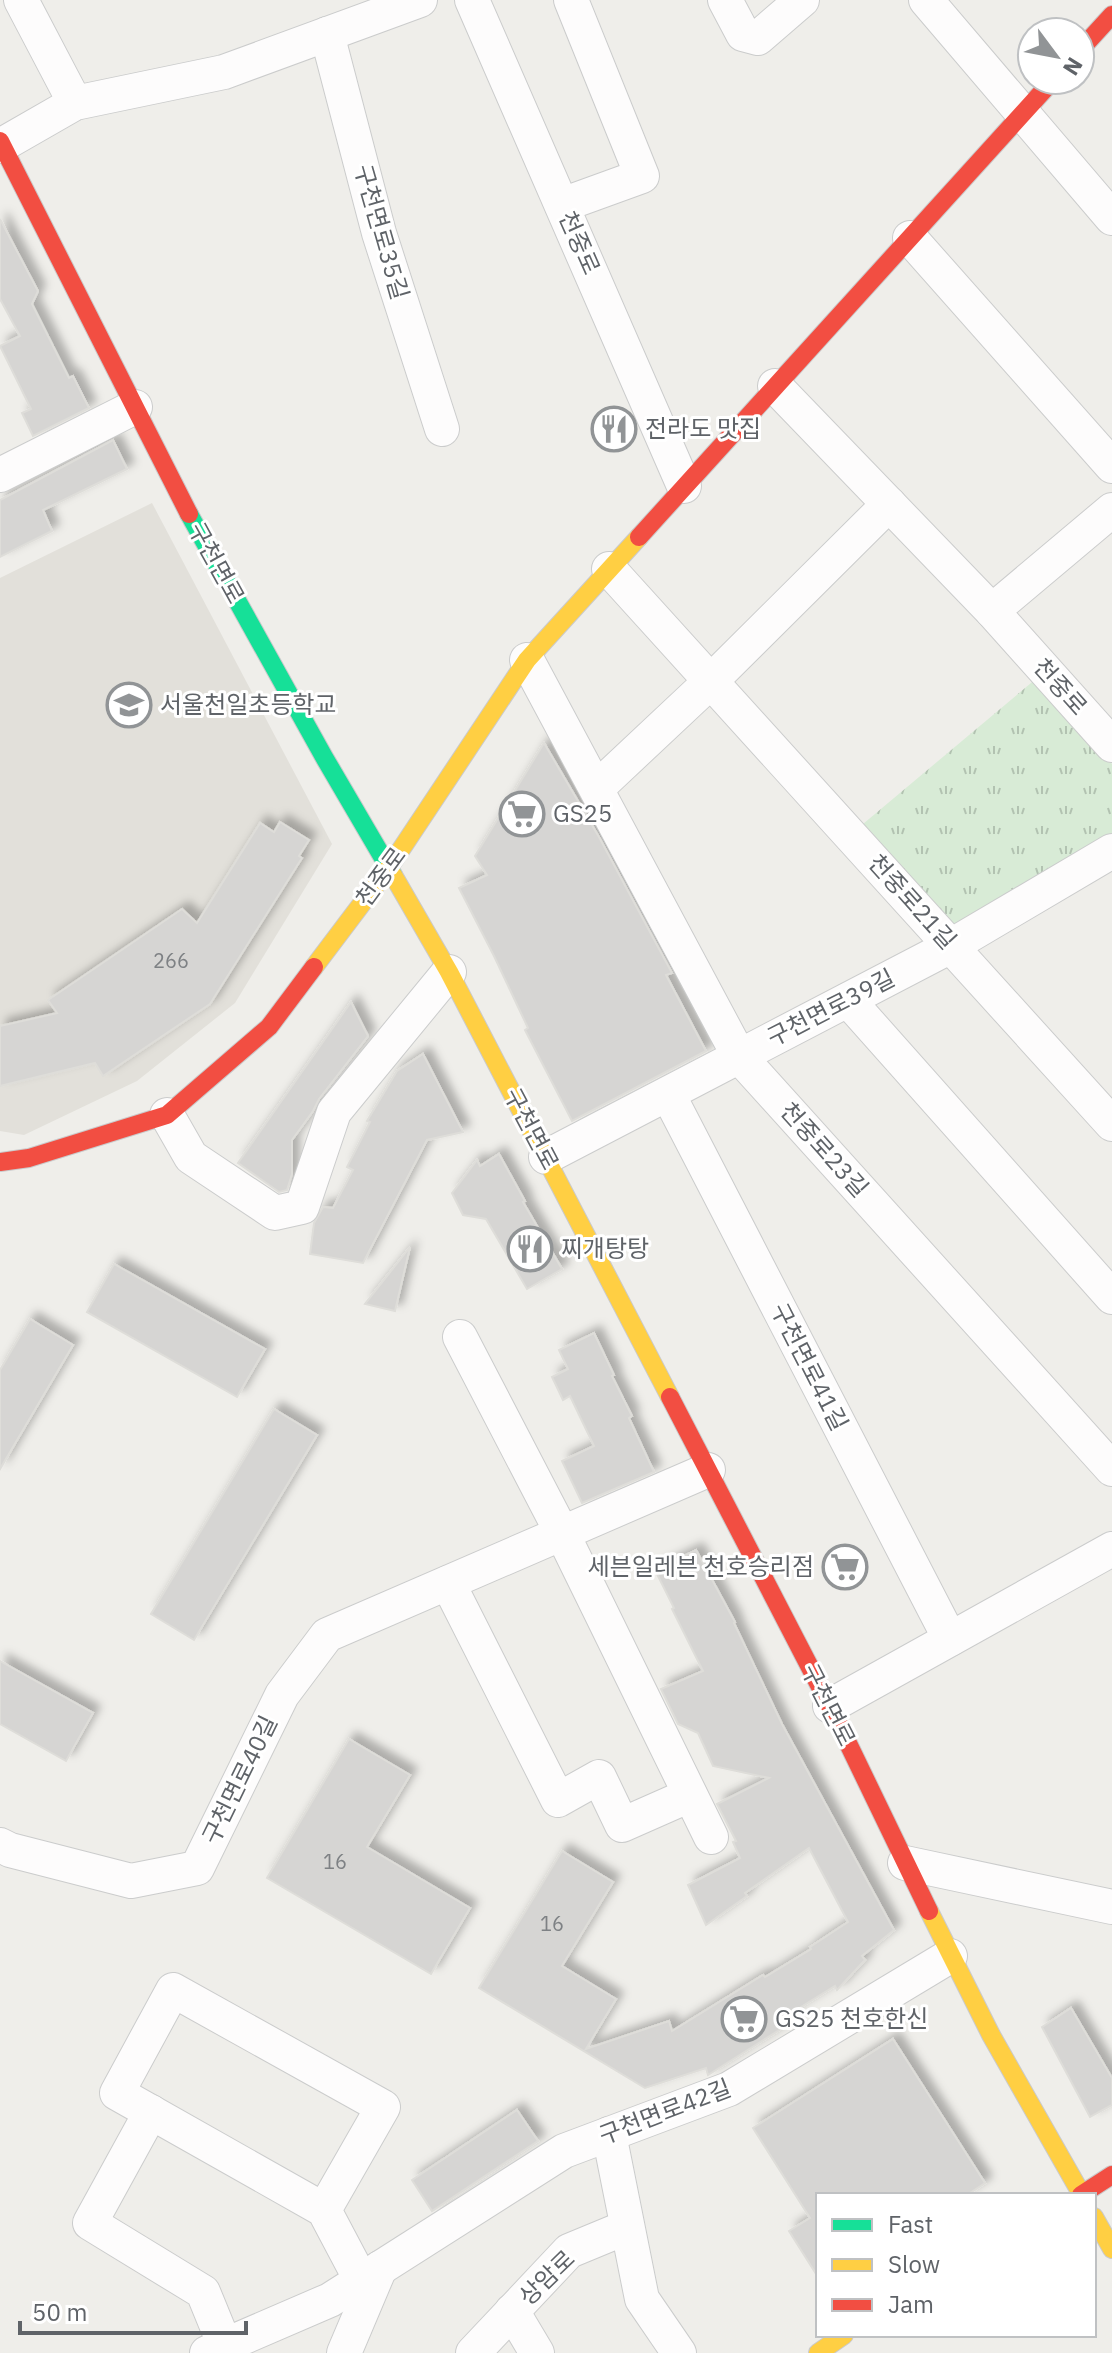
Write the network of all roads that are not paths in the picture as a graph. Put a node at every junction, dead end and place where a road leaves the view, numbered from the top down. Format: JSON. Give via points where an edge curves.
{"nodes":[{"id":1,"x":21,"y":0,"type":"edge"},
{"id":2,"x":420,"y":0,"type":"edge"},
{"id":3,"x":472,"y":0,"type":"edge"},
{"id":4,"x":571,"y":0,"type":"edge"},
{"id":5,"x":725,"y":0,"type":"edge"},
{"id":6,"x":802,"y":0,"type":"edge"},
{"id":7,"x":926,"y":0,"type":"edge"},
{"id":8,"x":1112,"y":15,"type":"edge"},
{"id":9,"x":1096,"y":32,"type":"edge"},
{"id":10,"x":327,"y":34,"type":"junction"},
{"id":11,"x":1038,"y":96,"type":"edge"},
{"id":12,"x":75,"y":103,"type":"junction"},
{"id":13,"x":1023,"y":113,"type":"junction"},
{"id":14,"x":1,"y":144,"type":"edge"},
{"id":15,"x":562,"y":205,"type":"junction"},
{"id":16,"x":1112,"y":218,"type":"edge"},
{"id":17,"x":910,"y":238,"type":"junction"},
{"id":18,"x":775,"y":386,"type":"junction"},
{"id":19,"x":135,"y":407,"type":"junction"},
{"id":20,"x":442,"y":429,"type":"dead end"},
{"id":21,"x":1112,"y":466,"type":"edge"},
{"id":22,"x":0,"y":475,"type":"edge"},
{"id":23,"x":684,"y":486,"type":"junction"},
{"id":24,"x":889,"y":504,"type":"junction"},
{"id":25,"x":1112,"y":510,"type":"edge"},
{"id":26,"x":609,"y":569,"type":"junction"},
{"id":27,"x":992,"y":611,"type":"junction"},
{"id":28,"x":527,"y":660,"type":"junction"},
{"id":29,"x":711,"y":681,"type":"junction"},
{"id":30,"x":1112,"y":745,"type":"edge"},
{"id":31,"x":597,"y":788,"type":"junction"},
{"id":32,"x":1112,"y":851,"type":"edge"},
{"id":33,"x":388,"y":869,"type":"junction"},
{"id":34,"x":951,"y":946,"type":"junction"},
{"id":35,"x":449,"y":972,"type":"junction"},
{"id":36,"x":848,"y":1000,"type":"junction"},
{"id":37,"x":739,"y":1056,"type":"junction"},
{"id":38,"x":668,"y":1094,"type":"junction"},
{"id":39,"x":167,"y":1115,"type":"junction"},
{"id":40,"x":1112,"y":1124,"type":"edge"},
{"id":41,"x":546,"y":1157,"type":"junction"},
{"id":42,"x":0,"y":1162,"type":"edge"},
{"id":43,"x":1112,"y":1297,"type":"edge"},
{"id":44,"x":460,"y":1337,"type":"dead end"},
{"id":45,"x":1112,"y":1469,"type":"edge"},
{"id":46,"x":708,"y":1470,"type":"junction"},
{"id":47,"x":562,"y":1533,"type":"junction"},
{"id":48,"x":1112,"y":1549,"type":"edge"},
{"id":49,"x":448,"y":1583,"type":"junction"},
{"id":50,"x":950,"y":1639,"type":"junction"},
{"id":51,"x":830,"y":1706,"type":"junction"},
{"id":52,"x":690,"y":1795,"type":"junction"},
{"id":53,"x":711,"y":1837,"type":"dead end"},
{"id":54,"x":0,"y":1845,"type":"edge"},
{"id":55,"x":905,"y":1863,"type":"junction"},
{"id":56,"x":1112,"y":1907,"type":"edge"},
{"id":57,"x":950,"y":1956,"type":"junction"},
{"id":58,"x":151,"y":2112,"type":"junction"},
{"id":59,"x":609,"y":2134,"type":"junction"},
{"id":60,"x":1112,"y":2175,"type":"edge"},
{"id":61,"x":1081,"y":2193,"type":"edge"},
{"id":62,"x":1085,"y":2193,"type":"edge"},
{"id":63,"x":324,"y":2210,"type":"junction"},
{"id":64,"x":1096,"y":2221,"type":"edge"},
{"id":65,"x":627,"y":2227,"type":"junction"},
{"id":66,"x":1112,"y":2249,"type":"edge"},
{"id":67,"x":370,"y":2274,"type":"junction"},
{"id":68,"x":512,"y":2311,"type":"junction"},
{"id":69,"x":841,"y":2337,"type":"edge"},
{"id":70,"x":220,"y":2350,"type":"edge"},
{"id":71,"x":344,"y":2353,"type":"edge"},
{"id":72,"x":473,"y":2353,"type":"edge"},
{"id":73,"x":537,"y":2353,"type":"edge"},
{"id":74,"x":679,"y":2353,"type":"edge"},
{"id":75,"x":818,"y":2353,"type":"edge"}],
"edges":[{"from":1,"to":12,"type":"street"},
{"from":2,"to":10,"type":"street"},
{"from":3,"to":15,"type":"street","name":"천중로"},
{"from":4,"to":15,"type":"street","via":[[642,176]]},
{"from":5,"to":6,"type":"street","via":[[743,34],[758,38]]},
{"from":7,"to":13,"type":"street"},
{"from":8,"to":9,"type":"main road"},
{"from":10,"to":12,"type":"street","via":[[224,72]]},
{"from":10,"to":20,"type":"street","name":"구천면로35길","via":[[379,233]]},
{"from":11,"to":13,"type":"main road","name":"천중로"},
{"from":12,"to":14,"type":"street"},
{"from":13,"to":16,"type":"street"},
{"from":13,"to":17,"type":"main road","name":"천중로"},
{"from":14,"to":19,"type":"main road","name":"구천면로"},
{"from":15,"to":23,"type":"street","name":"천중로"},
{"from":17,"to":18,"type":"main road","name":"천중로"},
{"from":17,"to":21,"type":"street"},
{"from":18,"to":23,"type":"main road","name":"천중로"},
{"from":18,"to":24,"type":"street","name":"천중로"},
{"from":19,"to":22,"type":"street"},
{"from":19,"to":33,"type":"main road","name":"구천면로","via":[[185,507]]},
{"from":23,"to":26,"type":"main road","name":"천중로"},
{"from":24,"to":27,"type":"street","name":"천중로"},
{"from":24,"to":29,"type":"street"},
{"from":25,"to":27,"type":"street"},
{"from":26,"to":28,"type":"main road","name":"천중로"},
{"from":26,"to":29,"type":"street","name":"천중로21길"},
{"from":27,"to":30,"type":"street","name":"천중로"},
{"from":28,"to":31,"type":"street","name":"천중로23길"},
{"from":28,"to":33,"type":"main road","name":"천중로"},
{"from":29,"to":31,"type":"street"},
{"from":29,"to":34,"type":"street","name":"천중로21길"},
{"from":31,"to":37,"type":"street","name":"천중로23길"},
{"from":32,"to":34,"type":"street","name":"구천면로39길"},
{"from":33,"to":35,"type":"main road","name":"구천면로"},
{"from":33,"to":39,"type":"main road","name":"천중로","via":[[269,1027]]},
{"from":34,"to":36,"type":"street","name":"구천면로39길"},
{"from":34,"to":40,"type":"street","name":"천중로21길"},
{"from":35,"to":39,"type":"street","via":[[334,1112],[302,1207],[275,1213],[191,1157]]},
{"from":35,"to":41,"type":"main road","name":"구천면로"},
{"from":36,"to":37,"type":"street","name":"구천면로39길"},
{"from":36,"to":43,"type":"street"},
{"from":37,"to":38,"type":"street","name":"구천면로39길"},
{"from":37,"to":45,"type":"street","name":"천중로23길"},
{"from":38,"to":41,"type":"street","name":"구천면로39길"},
{"from":38,"to":50,"type":"street","name":"구천면로41길"},
{"from":39,"to":42,"type":"main road","name":"천중로","via":[[29,1158]]},
{"from":41,"to":46,"type":"main road","name":"구천면로"},
{"from":44,"to":47,"type":"street"},
{"from":46,"to":47,"type":"street","name":"구천면로40길"},
{"from":46,"to":51,"type":"main road","name":"구천면로"},
{"from":47,"to":49,"type":"street","name":"구천면로40길"},
{"from":47,"to":52,"type":"street"},
{"from":48,"to":50,"type":"street"},
{"from":49,"to":52,"type":"street","via":[[558,1800],[599,1777],[622,1825]]},
{"from":49,"to":54,"type":"street","name":"구천면로40길","via":[[327,1635],[282,1695],[197,1868],[131,1881]]},
{"from":50,"to":51,"type":"street"},
{"from":51,"to":55,"type":"main road","name":"구천면로"},
{"from":52,"to":53,"type":"street"},
{"from":55,"to":56,"type":"street"},
{"from":55,"to":57,"type":"main road","name":"구천면로"},
{"from":57,"to":59,"type":"street","name":"구천면로42길","via":[[729,2089]]},
{"from":57,"to":61,"type":"main road","name":"구천면로"},
{"from":58,"to":63,"type":"street"},
{"from":58,"to":63,"type":"street","via":[[117,2093],[173,1990],[383,2107]]},
{"from":58,"to":70,"type":"street","name":"구천면로42길","via":[[90,2223],[203,2292]]},
{"from":59,"to":65,"type":"street"},
{"from":59,"to":67,"type":"street","name":"구천면로42길","via":[[564,2151]]},
{"from":60,"to":62,"type":"main road"},
{"from":63,"to":67,"type":"street"},
{"from":64,"to":66,"type":"main road"},
{"from":65,"to":68,"type":"street","name":"상암로","via":[[569,2251]]},
{"from":65,"to":74,"type":"street","via":[[642,2299]]},
{"from":67,"to":70,"type":"street","name":"구천면로42길","via":[[330,2300]]},
{"from":67,"to":71,"type":"street"},
{"from":68,"to":72,"type":"street","name":"상암로"},
{"from":68,"to":73,"type":"street","name":"상암로"},
{"from":69,"to":75,"type":"main road"}]}
